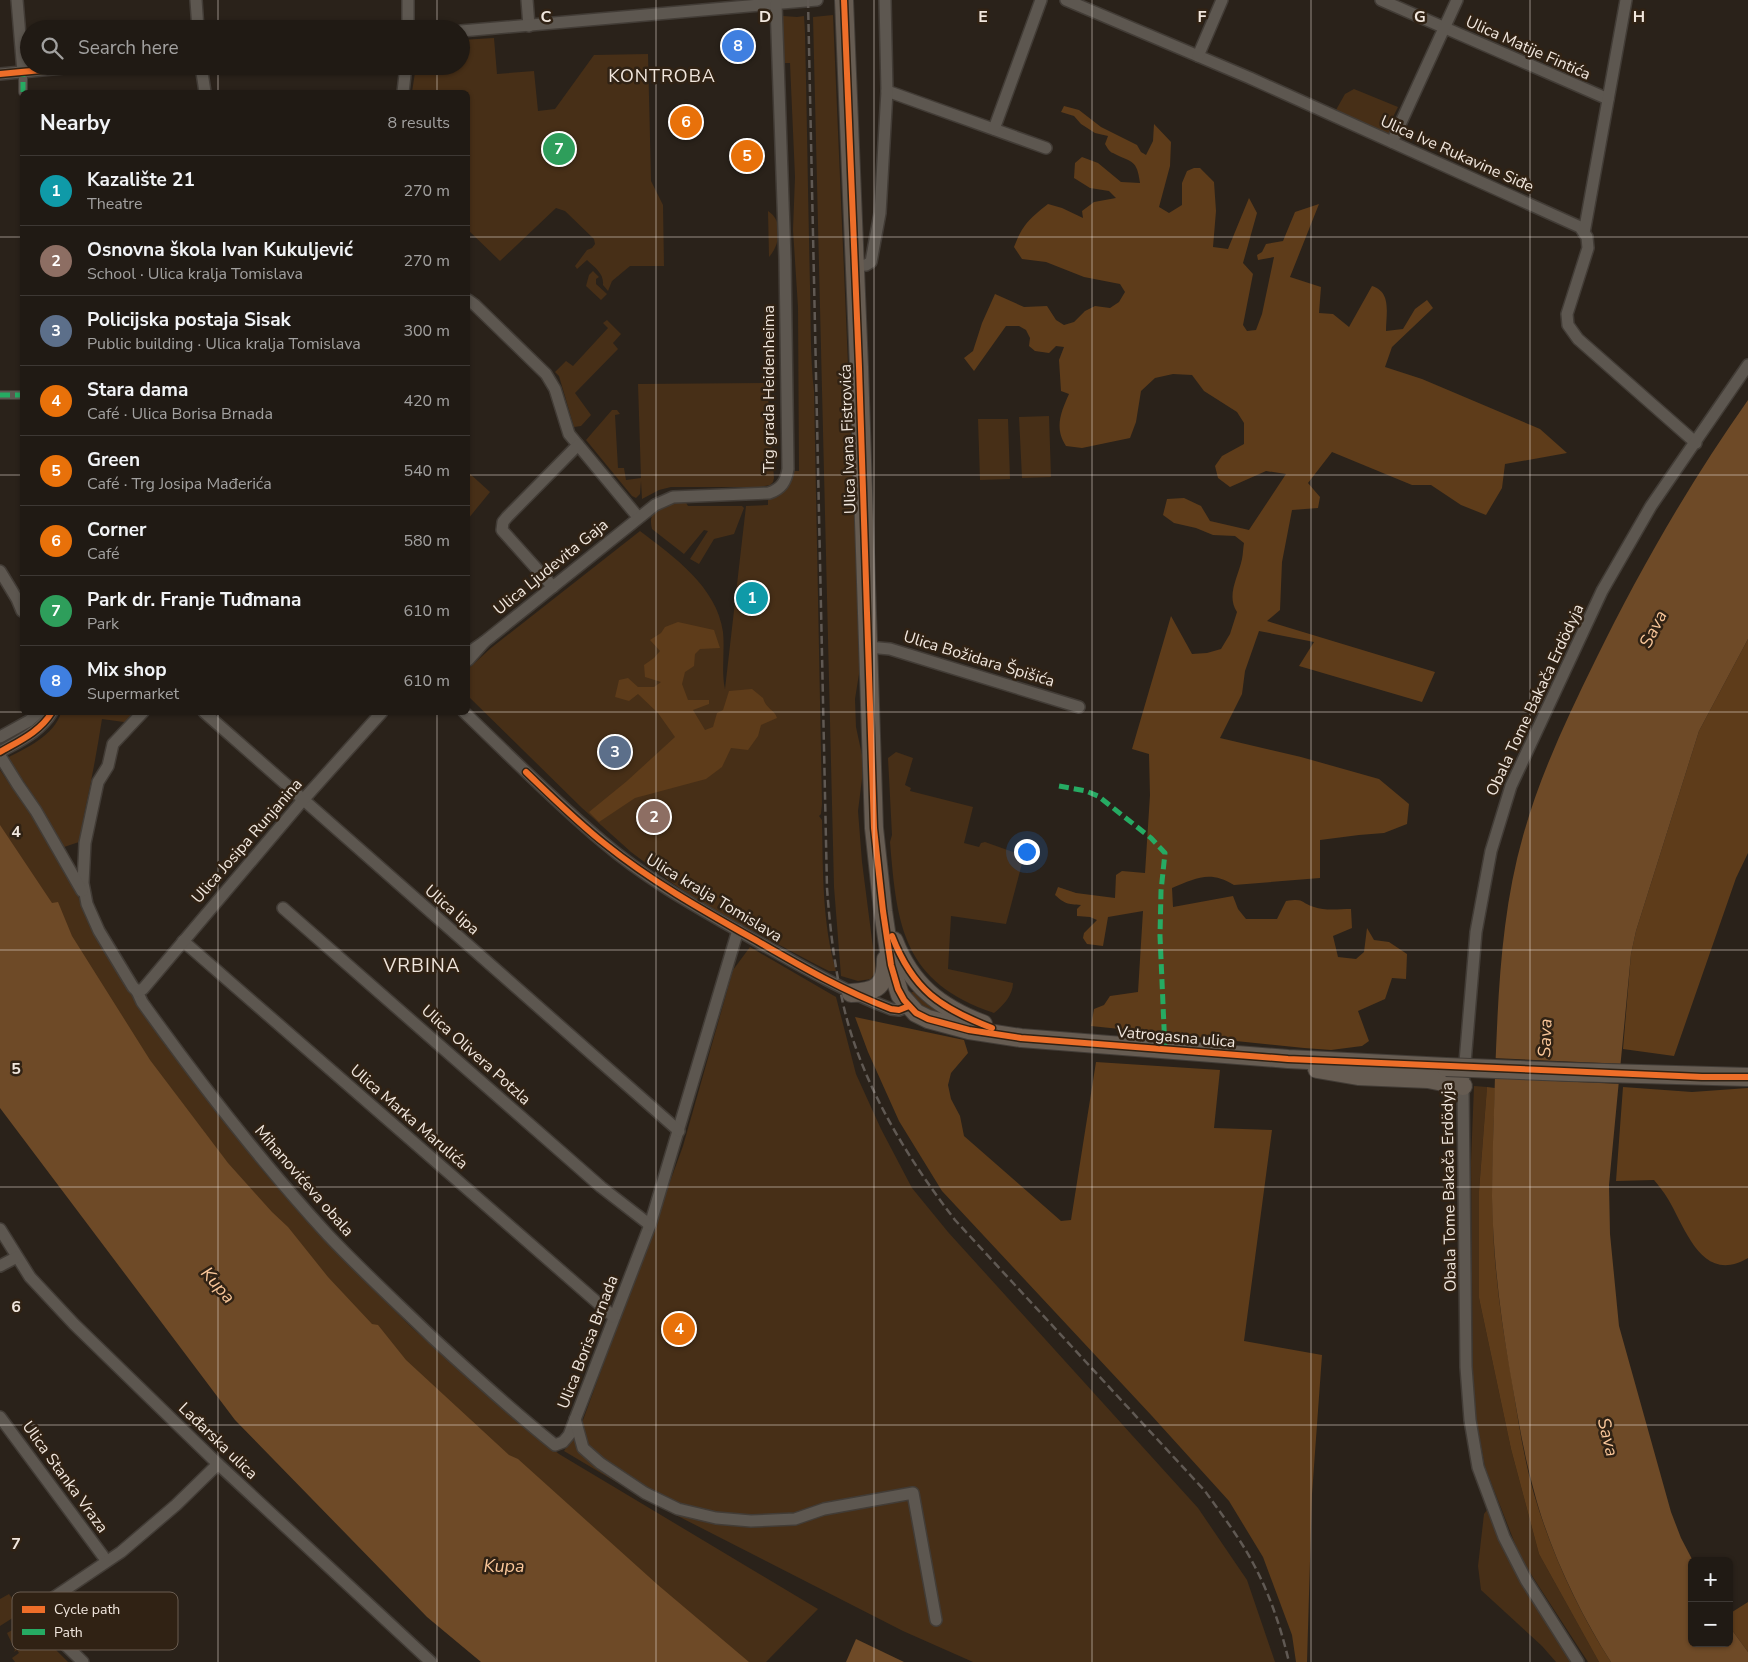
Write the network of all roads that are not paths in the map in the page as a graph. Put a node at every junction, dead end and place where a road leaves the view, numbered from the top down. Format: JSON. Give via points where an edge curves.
{"nodes":[{"id":1,"x":17,"y":0,"type":"edge"},
{"id":2,"x":196,"y":0,"type":"edge"},
{"id":3,"x":408,"y":0,"type":"edge"},
{"id":4,"x":527,"y":0,"type":"edge"},
{"id":5,"x":817,"y":0,"type":"edge"},
{"id":6,"x":844,"y":0,"type":"edge"},
{"id":7,"x":885,"y":0,"type":"edge"},
{"id":8,"x":1041,"y":0,"type":"edge"},
{"id":9,"x":1066,"y":0,"type":"edge"},
{"id":10,"x":1222,"y":0,"type":"edge"},
{"id":11,"x":1381,"y":0,"type":"edge"},
{"id":12,"x":1457,"y":0,"type":"edge"},
{"id":13,"x":1626,"y":0,"type":"edge"},
{"id":14,"x":776,"y":4,"type":"junction"},
{"id":15,"x":197,"y":20,"type":"edge"},
{"id":16,"x":408,"y":20,"type":"edge"},
{"id":17,"x":529,"y":26,"type":"junction"},
{"id":18,"x":1444,"y":28,"type":"junction"},
{"id":19,"x":470,"y":31,"type":"edge"},
{"id":20,"x":20,"y":36,"type":"edge"},
{"id":21,"x":1198,"y":56,"type":"junction"},
{"id":22,"x":20,"y":72,"type":"edge"},
{"id":23,"x":0,"y":74,"type":"edge"},
{"id":24,"x":23,"y":75,"type":"edge"},
{"id":25,"x":203,"y":75,"type":"edge"},
{"id":26,"x":205,"y":75,"type":"edge"},
{"id":27,"x":405,"y":75,"type":"edge"},
{"id":28,"x":204,"y":80,"type":"junction"},
{"id":29,"x":23,"y":90,"type":"edge"},
{"id":30,"x":205,"y":90,"type":"edge"},
{"id":31,"x":403,"y":90,"type":"edge"},
{"id":32,"x":887,"y":91,"type":"junction"},
{"id":33,"x":1608,"y":100,"type":"junction"},
{"id":34,"x":994,"y":129,"type":"junction"},
{"id":35,"x":1392,"y":142,"type":"junction"},
{"id":36,"x":1046,"y":148,"type":"dead end"},
{"id":37,"x":1584,"y":233,"type":"junction"},
{"id":38,"x":863,"y":265,"type":"junction"},
{"id":39,"x":470,"y":301,"type":"edge"},
{"id":40,"x":1748,"y":365,"type":"edge"},
{"id":41,"x":0,"y":395,"type":"edge"},
{"id":42,"x":20,"y":395,"type":"edge"},
{"id":43,"x":1696,"y":442,"type":"junction"},
{"id":44,"x":578,"y":445,"type":"junction"},
{"id":45,"x":638,"y":517,"type":"junction"},
{"id":46,"x":0,"y":571,"type":"edge"},
{"id":47,"x":553,"y":587,"type":"junction"},
{"id":48,"x":20,"y":602,"type":"edge"},
{"id":49,"x":484,"y":642,"type":"junction"},
{"id":50,"x":868,"y":647,"type":"junction"},
{"id":51,"x":470,"y":652,"type":"edge"},
{"id":52,"x":470,"y":658,"type":"edge"},
{"id":53,"x":1079,"y":707,"type":"dead end"},
{"id":54,"x":36,"y":715,"type":"edge"},
{"id":55,"x":50,"y":715,"type":"edge"},
{"id":56,"x":140,"y":715,"type":"edge"},
{"id":57,"x":207,"y":715,"type":"edge"},
{"id":58,"x":379,"y":715,"type":"edge"},
{"id":59,"x":467,"y":715,"type":"edge"},
{"id":60,"x":0,"y":737,"type":"edge"},
{"id":61,"x":0,"y":754,"type":"edge"},
{"id":62,"x":303,"y":800,"type":"junction"},
{"id":63,"x":85,"y":845,"type":"junction"},
{"id":64,"x":60,"y":850,"type":"junction"},
{"id":65,"x":84,"y":893,"type":"junction"},
{"id":66,"x":283,"y":908,"type":"dead end"},
{"id":67,"x":883,"y":911,"type":"junction"},
{"id":68,"x":738,"y":930,"type":"junction"},
{"id":69,"x":183,"y":941,"type":"junction"},
{"id":70,"x":888,"y":944,"type":"junction"},
{"id":71,"x":138,"y":991,"type":"junction"},
{"id":72,"x":851,"y":993,"type":"junction"},
{"id":73,"x":909,"y":1006,"type":"junction"},
{"id":74,"x":1021,"y":1038,"type":"junction"},
{"id":75,"x":1288,"y":1059,"type":"junction"},
{"id":76,"x":1748,"y":1077,"type":"edge"},
{"id":77,"x":1463,"y":1086,"type":"junction"},
{"id":78,"x":679,"y":1131,"type":"junction"},
{"id":79,"x":650,"y":1225,"type":"junction"},
{"id":80,"x":0,"y":1229,"type":"edge"},
{"id":81,"x":16,"y":1257,"type":"junction"},
{"id":82,"x":0,"y":1266,"type":"edge"},
{"id":83,"x":614,"y":1318,"type":"junction"},
{"id":84,"x":0,"y":1416,"type":"edge"},
{"id":85,"x":575,"y":1417,"type":"junction"},
{"id":86,"x":218,"y":1464,"type":"junction"},
{"id":87,"x":103,"y":1556,"type":"dead end"},
{"id":88,"x":61,"y":1592,"type":"edge"},
{"id":89,"x":936,"y":1620,"type":"dead end"},
{"id":90,"x":71,"y":1650,"type":"edge"},
{"id":91,"x":83,"y":1662,"type":"edge"},
{"id":92,"x":431,"y":1662,"type":"edge"},
{"id":93,"x":1578,"y":1662,"type":"edge"}],
"edges":[{"from":1,"to":20,"type":"street"},
{"from":2,"to":15,"type":"street"},
{"from":3,"to":16,"type":"street"},
{"from":4,"to":17,"type":"street"},
{"from":5,"to":14,"type":"street"},
{"from":6,"to":38,"type":"main road","name":"Ulica Ivana Fistrovića"},
{"from":7,"to":32,"type":"street","name":"Ulica Ivana Fistrovića"},
{"from":8,"to":34,"type":"street"},
{"from":9,"to":21,"type":"street","name":"Ulica Ive Rukavine Siđe"},
{"from":10,"to":21,"type":"street"},
{"from":11,"to":18,"type":"street","name":"Ulica Matije Fintića"},
{"from":12,"to":18,"type":"street"},
{"from":13,"to":33,"type":"street"},
{"from":14,"to":17,"type":"street"},
{"from":14,"to":45,"type":"street","name":"Trg grada Heidenheima","via":[[785,259],[788,469],[785,481],[775,491],[763,494],[673,497],[655,504]]},
{"from":17,"to":19,"type":"street"},
{"from":18,"to":33,"type":"street","name":"Ulica Matije Fintića"},
{"from":18,"to":35,"type":"street"},
{"from":21,"to":35,"type":"street","name":"Ulica Ive Rukavine Siđe"},
{"from":22,"to":23,"type":"street"},
{"from":24,"to":29,"type":"street"},
{"from":25,"to":28,"type":"street"},
{"from":26,"to":28,"type":"street"},
{"from":27,"to":31,"type":"street"},
{"from":28,"to":30,"type":"street"},
{"from":32,"to":34,"type":"street"},
{"from":32,"to":38,"type":"street","name":"Ulica Ivana Fistrovića","via":[[880,213],[873,255]]},
{"from":33,"to":37,"type":"street"},
{"from":34,"to":36,"type":"street"},
{"from":35,"to":37,"type":"street","name":"Ulica Ive Rukavine Siđe","via":[[1577,225]]},
{"from":37,"to":43,"type":"street","via":[[1588,248],[1567,314],[1569,328]]},
{"from":38,"to":50,"type":"main road","name":"Ulica Ivana Fistrovića"},
{"from":39,"to":44,"type":"street","via":[[546,374],[555,389],[570,434]]},
{"from":40,"to":43,"type":"street","name":"Obala Tome Bakača Erdödyja"},
{"from":41,"to":42,"type":"street"},
{"from":43,"to":77,"type":"street","name":"Obala Tome Bakača Erdödyja","via":[[1651,506],[1602,591],[1506,800],[1480,906]]},
{"from":44,"to":45,"type":"street"},
{"from":44,"to":47,"type":"street","via":[[507,516],[502,526],[502,530]]},
{"from":45,"to":47,"type":"street","name":"Ulica Ljudevita Gaja"},
{"from":46,"to":48,"type":"street"},
{"from":47,"to":49,"type":"street","name":"Ulica Ljudevita Gaja"},
{"from":49,"to":51,"type":"street","name":"Ulica Ljudevita Gaja"},
{"from":49,"to":52,"type":"street","name":"Ulica Ljudevita Gaja"},
{"from":50,"to":53,"type":"street","name":"Ulica Božidara Špišića","via":[[890,649]]},
{"from":50,"to":67,"type":"main road","name":"Ulica Ivana Fistrovića","via":[[874,828]]},
{"from":54,"to":60,"type":"street"},
{"from":55,"to":61,"type":"street","via":[[44,724]]},
{"from":56,"to":63,"type":"street","name":"Mihanovićeva obala","via":[[113,744],[108,766],[98,782]]},
{"from":57,"to":62,"type":"street","name":"Ulica lipa"},
{"from":58,"to":62,"type":"street","name":"Ulica Josipa Runjanina"},
{"from":59,"to":68,"type":"street","name":"Ulica kralja Tomislava","via":[[603,843]]},
{"from":61,"to":64,"type":"street","name":"Mihanovićeva obala"},
{"from":62,"to":69,"type":"street","name":"Ulica Josipa Runjanina"},
{"from":62,"to":78,"type":"street","name":"Ulica lipa"},
{"from":63,"to":64,"type":"street","via":[[77,851]]},
{"from":63,"to":65,"type":"street","name":"Mihanovićeva obala"},
{"from":64,"to":65,"type":"street","name":"Mihanovićeva obala"},
{"from":65,"to":71,"type":"street","name":"Mihanovićeva obala","via":[[99,931]]},
{"from":66,"to":79,"type":"street","name":"Ulica Olivera Potzla","via":[[601,1187]]},
{"from":67,"to":70,"type":"main road"},
{"from":67,"to":74,"type":"main road","via":[[903,961],[931,997],[958,1014]]},
{"from":68,"to":72,"type":"street","name":"Ulica kralja Tomislava"},
{"from":68,"to":78,"type":"street","name":"Ulica Borisa Brnada"},
{"from":69,"to":71,"type":"street","name":"Ulica Josipa Runjanina"},
{"from":69,"to":83,"type":"street","name":"Ulica Marka Marulića"},
{"from":70,"to":72,"type":"main road","via":[[883,980],[870,990]]},
{"from":70,"to":73,"type":"main road","via":[[898,989]]},
{"from":71,"to":85,"type":"street","name":"Mihanovićeva obala","via":[[202,1084],[259,1155],[328,1234],[388,1295],[555,1446],[569,1436]]},
{"from":72,"to":73,"type":"street","name":"Ulica kralja Tomislava","via":[[891,1009]]},
{"from":73,"to":74,"type":"main road","name":"Vatrogasna ulica","via":[[936,1022]]},
{"from":74,"to":75,"type":"main road","name":"Vatrogasna ulica"},
{"from":75,"to":76,"type":"main road","name":"Vatrogasna ulica","bridge":true},
{"from":75,"to":77,"type":"main road","via":[[1340,1074],[1428,1079]]},
{"from":77,"to":93,"type":"street","name":"Obala Tome Bakača Erdödyja","via":[[1467,1390],[1476,1459],[1516,1562]]},
{"from":78,"to":79,"type":"street","name":"Ulica Borisa Brnada"},
{"from":79,"to":83,"type":"street","name":"Ulica Borisa Brnada"},
{"from":80,"to":81,"type":"street","name":"Lađarska ulica"},
{"from":81,"to":82,"type":"street"},
{"from":81,"to":86,"type":"street","name":"Lađarska ulica","via":[[62,1312]]},
{"from":83,"to":85,"type":"street","name":"Ulica Borisa Brnada"},
{"from":84,"to":87,"type":"street","name":"Ulica Stanka Vraza"},
{"from":85,"to":89,"type":"street","name":"Ulica Borisa Brnada","via":[[583,1448],[600,1463],[653,1497],[678,1508],[716,1518],[751,1521],[795,1519],[824,1509],[913,1493]]},
{"from":86,"to":88,"type":"street","via":[[131,1544]]},
{"from":86,"to":92,"type":"street","name":"Lađarska ulica"},
{"from":90,"to":91,"type":"street"}]}
